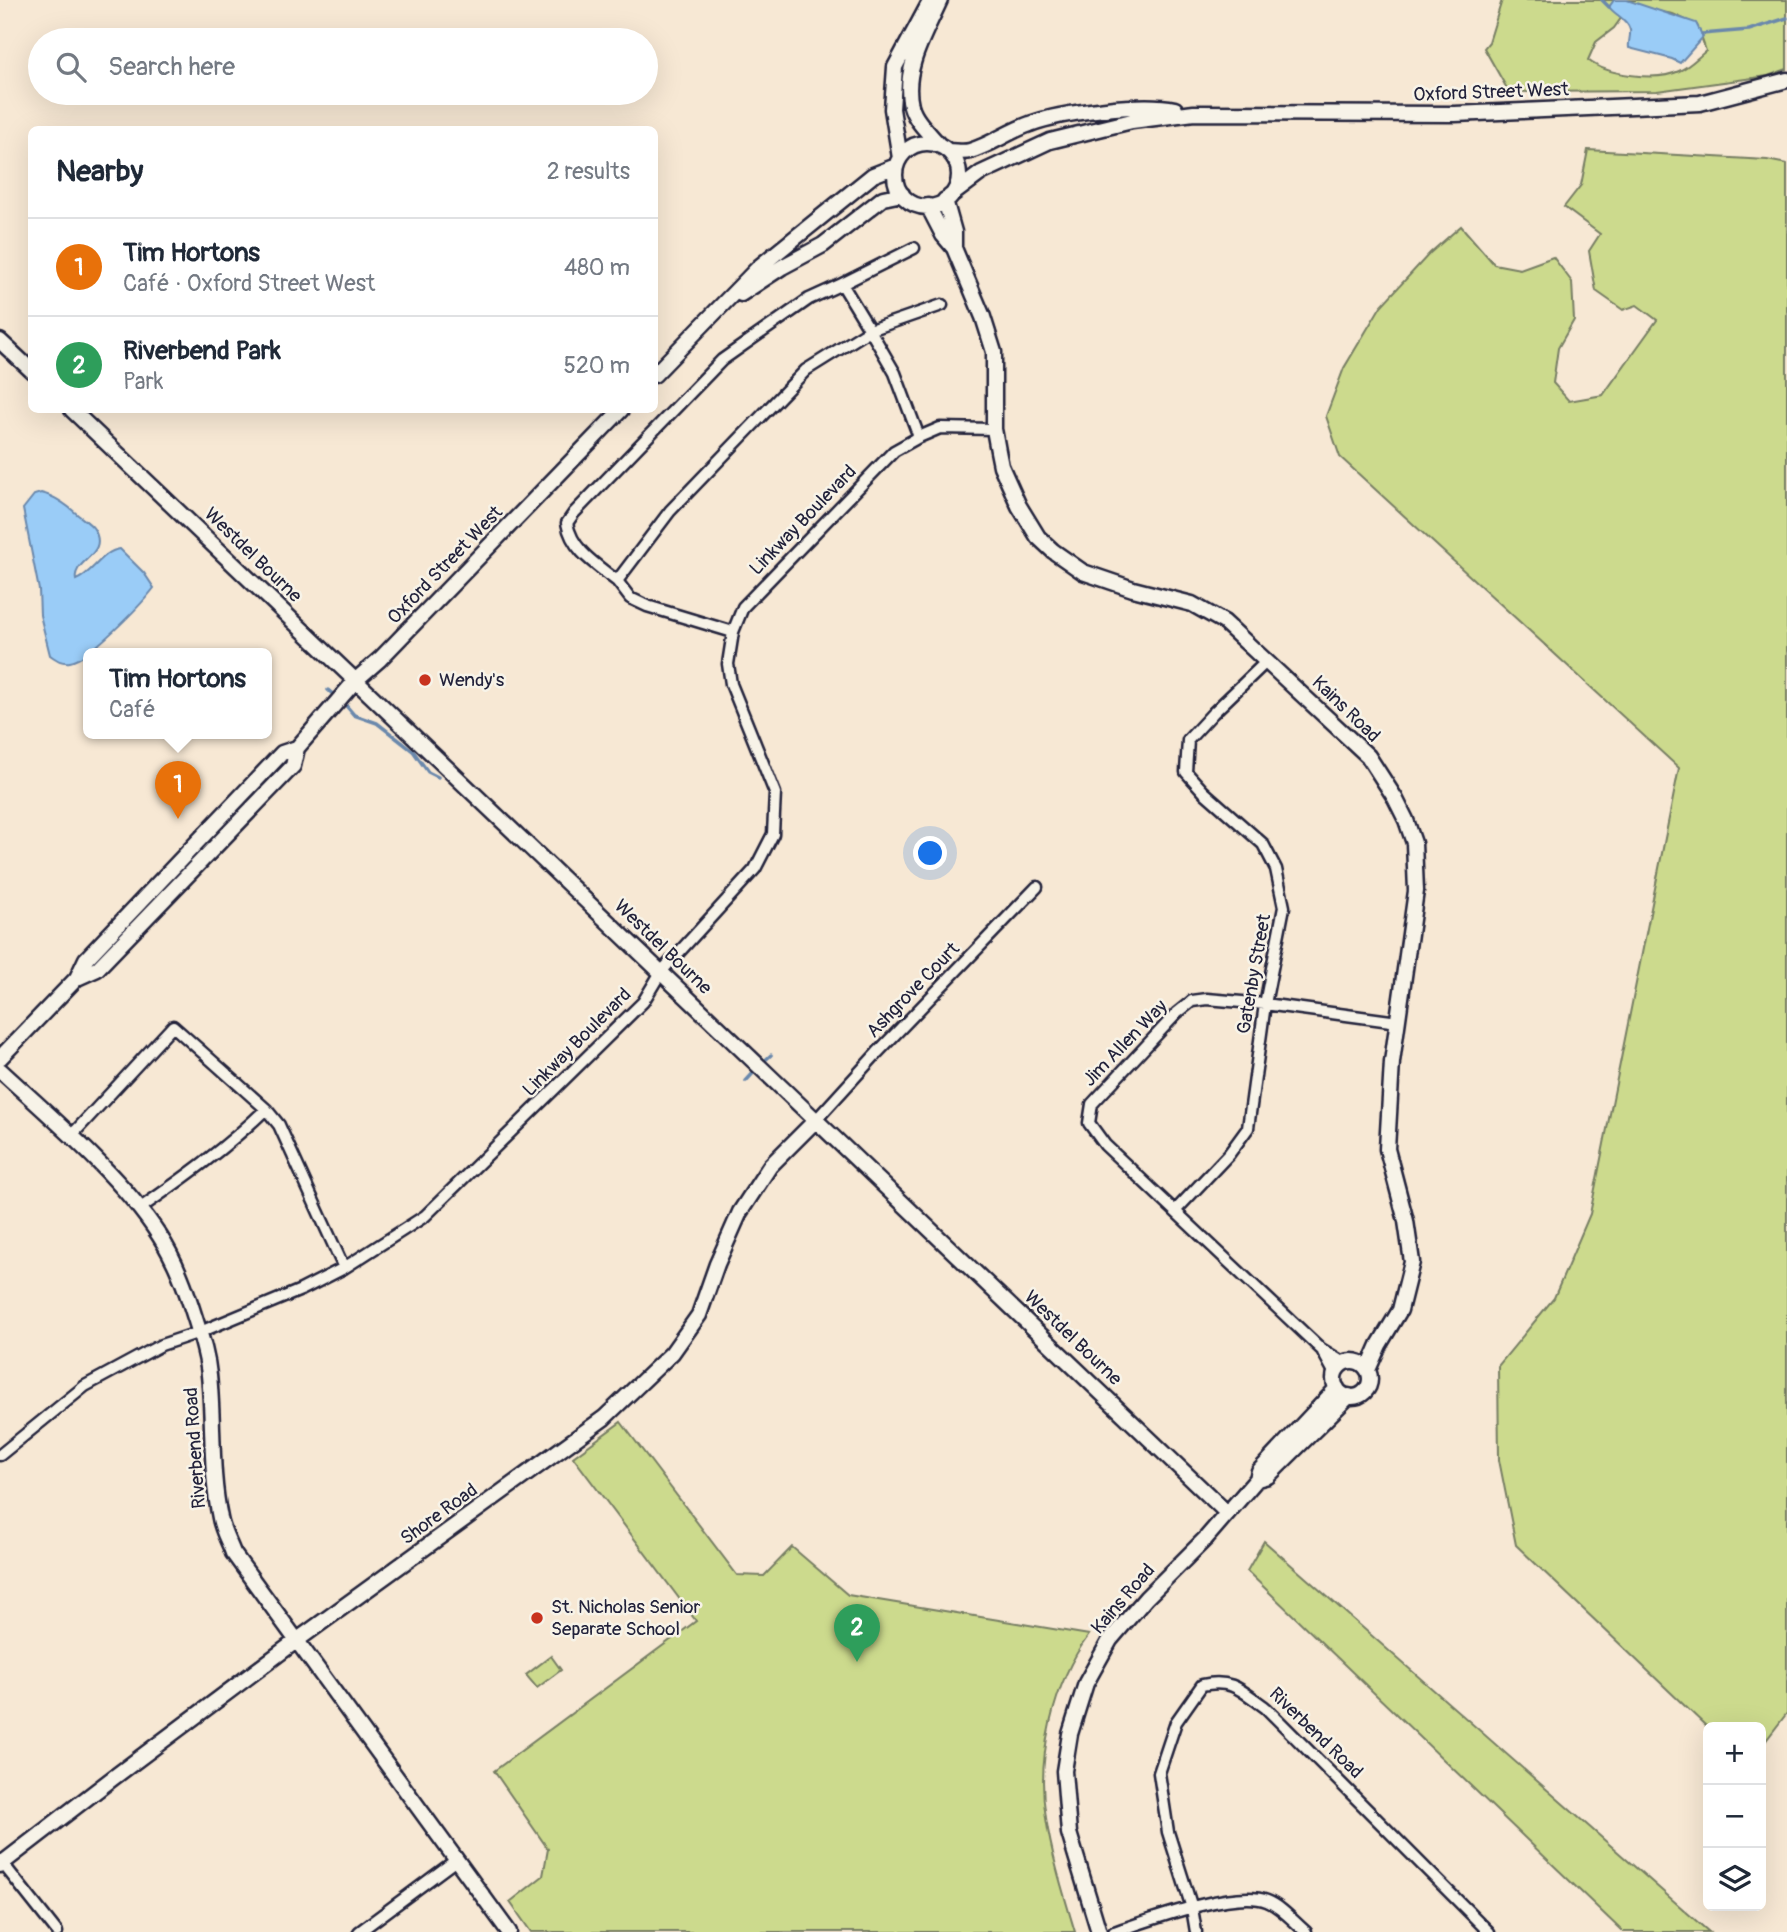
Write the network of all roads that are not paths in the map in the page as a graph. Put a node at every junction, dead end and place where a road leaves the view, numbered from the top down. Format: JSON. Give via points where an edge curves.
{"nodes":[{"id":1,"x":931,"y":0,"type":"edge"},
{"id":2,"x":940,"y":0,"type":"edge"},
{"id":3,"x":1787,"y":80,"type":"edge"},
{"id":4,"x":1194,"y":113,"type":"junction"},
{"id":5,"x":944,"y":149,"type":"junction"},
{"id":6,"x":898,"y":162,"type":"junction"},
{"id":7,"x":902,"y":194,"type":"junction"},
{"id":8,"x":947,"y":198,"type":"junction"},
{"id":9,"x":928,"y":206,"type":"junction"},
{"id":10,"x":914,"y":248,"type":"dead end"},
{"id":11,"x":954,"y":248,"type":"junction"},
{"id":12,"x":842,"y":284,"type":"junction"},
{"id":13,"x":942,"y":305,"type":"dead end"},
{"id":14,"x":722,"y":307,"type":"junction"},
{"id":15,"x":870,"y":330,"type":"junction"},
{"id":16,"x":0,"y":341,"type":"edge"},
{"id":17,"x":28,"y":367,"type":"edge"},
{"id":18,"x":658,"y":371,"type":"edge"},
{"id":19,"x":75,"y":413,"type":"edge"},
{"id":20,"x":618,"y":413,"type":"edge"},
{"id":21,"x":994,"y":429,"type":"junction"},
{"id":22,"x":919,"y":437,"type":"junction"},
{"id":23,"x":617,"y":582,"type":"junction"},
{"id":24,"x":733,"y":632,"type":"junction"},
{"id":25,"x":1267,"y":661,"type":"junction"},
{"id":26,"x":356,"y":680,"type":"junction"},
{"id":27,"x":1037,"y":887,"type":"dead end"},
{"id":28,"x":661,"y":972,"type":"junction"},
{"id":29,"x":1265,"y":1004,"type":"junction"},
{"id":30,"x":1398,"y":1023,"type":"junction"},
{"id":31,"x":0,"y":1058,"type":"edge"},
{"id":32,"x":0,"y":1070,"type":"edge"},
{"id":33,"x":266,"y":1109,"type":"junction"},
{"id":34,"x":816,"y":1120,"type":"junction"},
{"id":35,"x":71,"y":1136,"type":"junction"},
{"id":36,"x":139,"y":1209,"type":"junction"},
{"id":37,"x":1176,"y":1210,"type":"junction"},
{"id":38,"x":344,"y":1268,"type":"junction"},
{"id":39,"x":200,"y":1332,"type":"junction"},
{"id":40,"x":1378,"y":1345,"type":"junction"},
{"id":41,"x":1368,"y":1370,"type":"junction"},
{"id":42,"x":1344,"y":1377,"type":"junction"},
{"id":43,"x":0,"y":1455,"type":"edge"},
{"id":44,"x":1226,"y":1512,"type":"junction"},
{"id":45,"x":296,"y":1641,"type":"junction"},
{"id":46,"x":456,"y":1860,"type":"junction"},
{"id":47,"x":1,"y":1863,"type":"edge"},
{"id":48,"x":1192,"y":1908,"type":"junction"},
{"id":49,"x":57,"y":1932,"type":"edge"},
{"id":50,"x":359,"y":1932,"type":"edge"},
{"id":51,"x":509,"y":1932,"type":"edge"},
{"id":52,"x":1099,"y":1932,"type":"edge"},
{"id":53,"x":1114,"y":1932,"type":"edge"},
{"id":54,"x":1196,"y":1932,"type":"edge"},
{"id":55,"x":1306,"y":1932,"type":"edge"},
{"id":56,"x":1489,"y":1932,"type":"edge"}],
"edges":[{"from":1,"to":6,"type":"street","via":[[895,67],[892,109]]},
{"from":2,"to":5,"type":"street","via":[[910,65],[911,105]]},
{"from":3,"to":4,"type":"street","name":"Oxford Street West","via":[[1700,103],[1455,114]]},
{"from":4,"to":5,"type":"street","name":"Oxford Street West","via":[[1167,107],[1060,114],[968,151]]},
{"from":4,"to":8,"type":"street","name":"Oxford Street West","via":[[1132,121],[1050,141],[981,173]]},
{"from":5,"to":6,"type":"street","via":[[922,144],[906,151]]},
{"from":5,"to":8,"type":"street","via":[[954,159],[958,179]]},
{"from":6,"to":7,"type":"street","via":[[895,177]]},
{"from":6,"to":14,"type":"street","via":[[873,175],[816,220],[759,267]]},
{"from":7,"to":9,"type":"street","via":[[913,204]]},
{"from":7,"to":14,"type":"street","via":[[883,198],[823,245]]},
{"from":8,"to":9,"type":"street"},
{"from":8,"to":11,"type":"street","name":"Kains Road"},
{"from":9,"to":11,"type":"street","name":"Kains Road"},
{"from":10,"to":12,"type":"street"},
{"from":11,"to":21,"type":"street","name":"Kains Road","via":[[994,352]]},
{"from":12,"to":15,"type":"street"},
{"from":12,"to":23,"type":"street","via":[[809,299],[722,360],[574,513],[567,523],[575,545]]},
{"from":13,"to":15,"type":"street"},
{"from":14,"to":18,"type":"street"},
{"from":15,"to":22,"type":"street","via":[[895,373]]},
{"from":15,"to":23,"type":"street","via":[[806,370],[670,511]]},
{"from":16,"to":17,"type":"street"},
{"from":19,"to":26,"type":"street","name":"Westdel Bourne"},
{"from":20,"to":26,"type":"street","name":"Oxford Street West"},
{"from":21,"to":22,"type":"street","name":"Linkway Boulevard","via":[[940,428]]},
{"from":21,"to":25,"type":"street","name":"Kains Road","via":[[1001,466],[1019,506],[1038,537],[1053,551],[1083,572],[1192,604],[1224,622]]},
{"from":22,"to":24,"type":"street","name":"Linkway Boulevard","via":[[894,451],[743,607]]},
{"from":23,"to":24,"type":"street","via":[[630,598],[647,606]]},
{"from":24,"to":28,"type":"street","name":"Linkway Boulevard","via":[[728,664],[731,684],[775,793],[773,834],[755,869]]},
{"from":25,"to":29,"type":"street","name":"Gatenby Street","via":[[1188,740],[1186,772],[1263,844],[1276,869],[1284,907]]},
{"from":25,"to":30,"type":"street","name":"Kains Road","via":[[1368,756],[1406,820],[1414,844],[1416,891]]},
{"from":26,"to":28,"type":"street","name":"Westdel Bourne"},
{"from":26,"to":31,"type":"street","name":"Oxford Street West","via":[[297,748],[293,766],[97,969],[77,978]]},
{"from":27,"to":34,"type":"street","name":"Ashgrove Court"},
{"from":28,"to":34,"type":"street","name":"Westdel Bourne"},
{"from":28,"to":38,"type":"street","name":"Linkway Boulevard","via":[[643,1002],[440,1202]]},
{"from":29,"to":30,"type":"street","name":"Jim Allen Way"},
{"from":29,"to":37,"type":"street","name":"Gatenby Street","via":[[1248,1128]]},
{"from":29,"to":37,"type":"street","name":"Jim Allen Way","via":[[1192,1001],[1092,1104],[1089,1123],[1105,1145]]},
{"from":30,"to":40,"type":"street","name":"Kains Road","via":[[1387,1149],[1412,1262],[1400,1310]]},
{"from":32,"to":35,"type":"street","name":"Riverbend Road"},
{"from":33,"to":35,"type":"street","via":[[173,1026]]},
{"from":33,"to":36,"type":"street","via":[[238,1137]]},
{"from":33,"to":38,"type":"street","via":[[279,1125]]},
{"from":34,"to":44,"type":"street","name":"Westdel Bourne"},
{"from":34,"to":45,"type":"street","name":"Shore Road","via":[[770,1166],[740,1212],[699,1314],[672,1353],[604,1418]]},
{"from":35,"to":36,"type":"street","name":"Riverbend Road"},
{"from":36,"to":39,"type":"street","name":"Riverbend Road","via":[[176,1265]]},
{"from":37,"to":42,"type":"street","name":"Jim Allen Way","via":[[1321,1349]]},
{"from":38,"to":39,"type":"street","name":"Linkway Boulevard"},
{"from":39,"to":43,"type":"street","name":"Linkway Boulevard","via":[[161,1345],[85,1386]]},
{"from":39,"to":45,"type":"street","name":"Riverbend Road","via":[[209,1374],[213,1477],[220,1521],[239,1562]]},
{"from":40,"to":41,"type":"street","name":"Kains Road"},
{"from":40,"to":42,"type":"street","name":"Kains Road"},
{"from":41,"to":42,"type":"street"},
{"from":41,"to":42,"type":"street","name":"Kains Road","via":[[1370,1382],[1357,1396]]},
{"from":42,"to":44,"type":"street","name":"Kains Road","via":[[1268,1476],[1256,1479]]},
{"from":44,"to":52,"type":"street","name":"Kains Road","via":[[1110,1640],[1086,1683],[1070,1734],[1064,1772],[1069,1833]]},
{"from":45,"to":46,"type":"street","name":"Riverbend Road"},
{"from":45,"to":47,"type":"street","name":"Shore Road"},
{"from":46,"to":50,"type":"street"},
{"from":46,"to":51,"type":"street","name":"Riverbend Road"},
{"from":47,"to":49,"type":"street"},
{"from":48,"to":53,"type":"street"},
{"from":48,"to":54,"type":"street","name":"Riverbend Road"},
{"from":48,"to":55,"type":"street","via":[[1239,1898],[1266,1901]]},
{"from":48,"to":56,"type":"street","name":"Riverbend Road","via":[[1168,1832],[1159,1773],[1176,1722],[1202,1685],[1217,1682],[1233,1684],[1266,1708]]}]}
